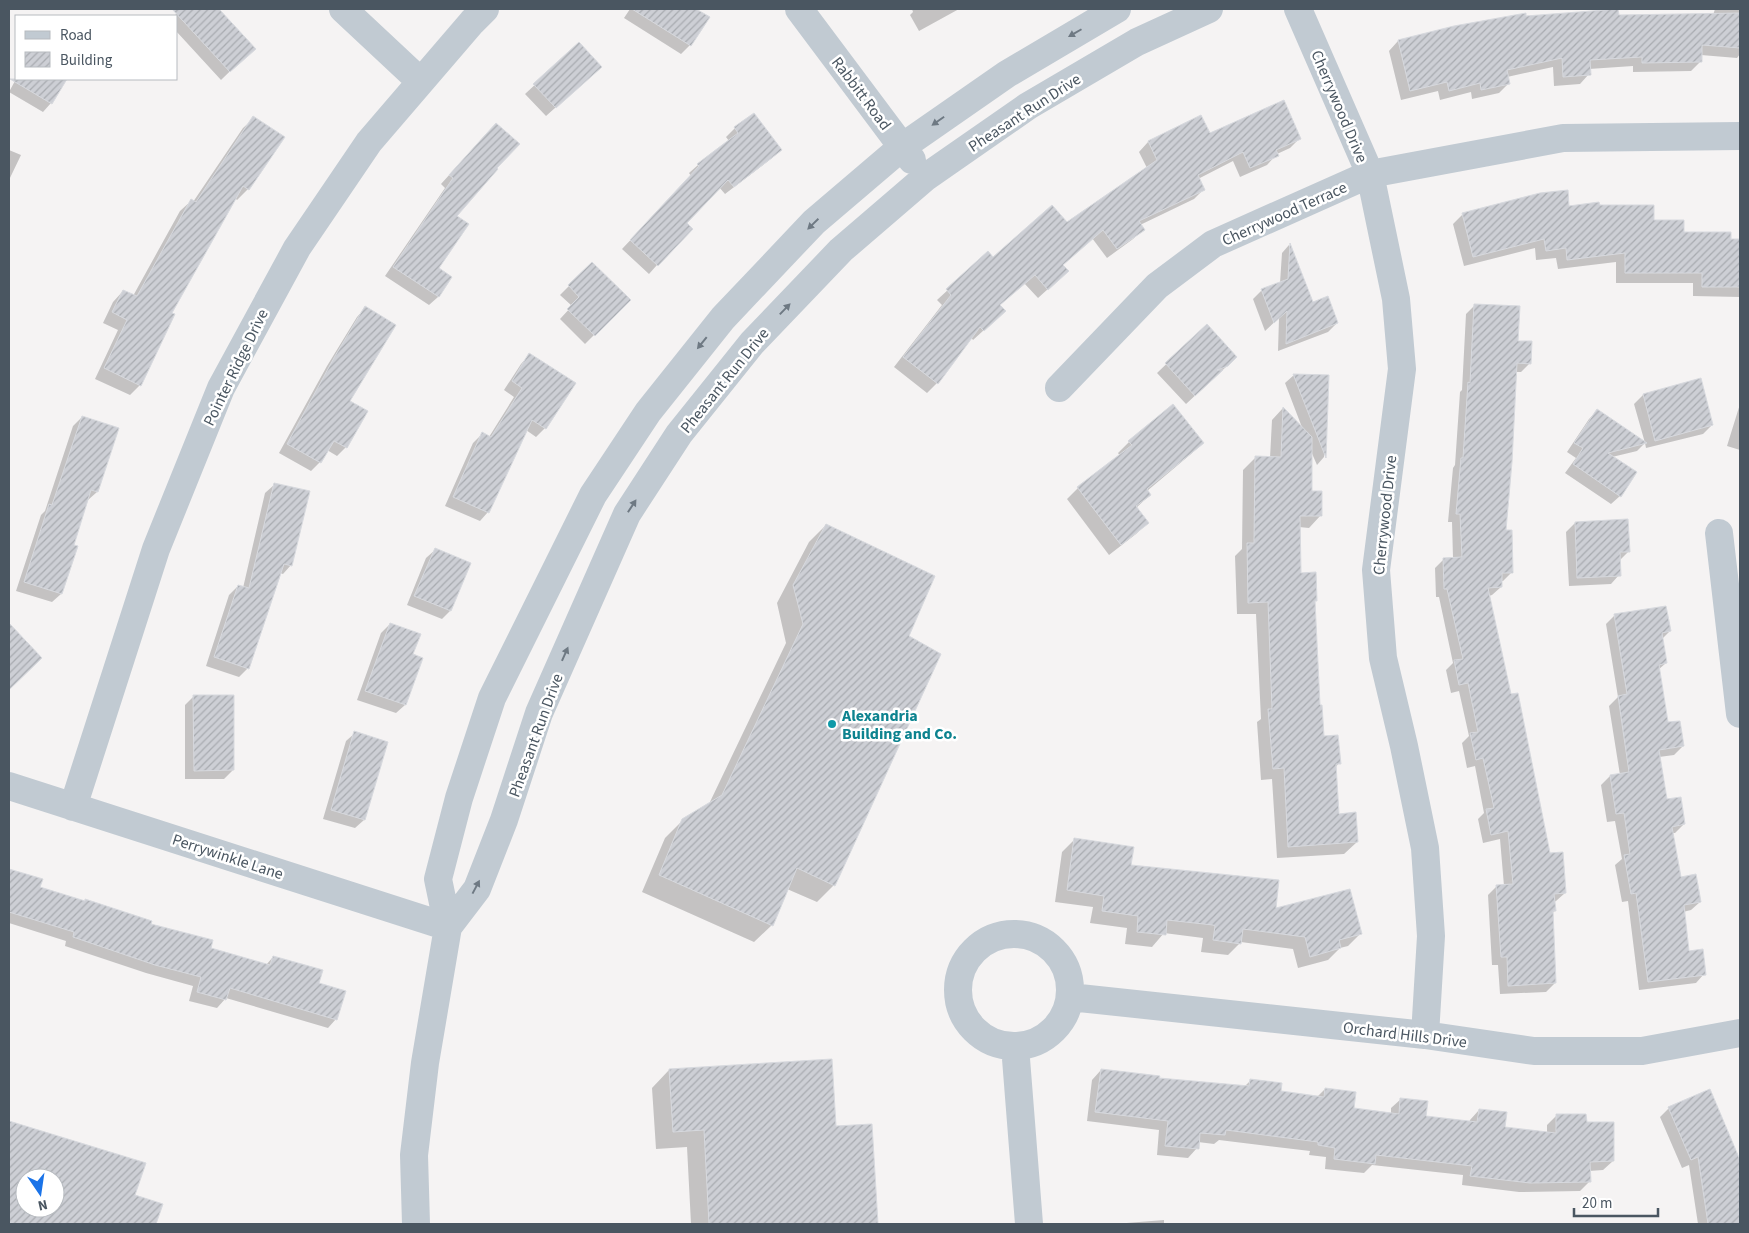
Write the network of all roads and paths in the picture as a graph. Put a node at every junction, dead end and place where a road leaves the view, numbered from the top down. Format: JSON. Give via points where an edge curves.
{"nodes":[{"id":1,"x":343,"y":9,"type":"edge"},
{"id":2,"x":485,"y":9,"type":"edge"},
{"id":3,"x":799,"y":9,"type":"edge"},
{"id":4,"x":1117,"y":9,"type":"edge"},
{"id":5,"x":1209,"y":9,"type":"edge"},
{"id":6,"x":1298,"y":9,"type":"edge"},
{"id":7,"x":420,"y":81,"type":"junction"},
{"id":8,"x":1740,"y":136,"type":"edge"},
{"id":9,"x":902,"y":147,"type":"junction"},
{"id":10,"x":1370,"y":174,"type":"junction"},
{"id":11,"x":926,"y":177,"type":"junction"},
{"id":12,"x":1059,"y":388,"type":"dead end"},
{"id":13,"x":1719,"y":533,"type":"dead end"},
{"id":14,"x":1740,"y":714,"type":"edge"},
{"id":15,"x":9,"y":786,"type":"edge"},
{"id":16,"x":73,"y":807,"type":"junction"},
{"id":17,"x":448,"y":927,"type":"junction"},
{"id":18,"x":1070,"y":997,"type":"junction"},
{"id":19,"x":1740,"y":1033,"type":"edge"},
{"id":20,"x":1425,"y":1035,"type":"junction"},
{"id":21,"x":1015,"y":1046,"type":"junction"},
{"id":22,"x":416,"y":1224,"type":"edge"},
{"id":23,"x":1029,"y":1224,"type":"edge"}],
"edges":[{"from":1,"to":7,"type":"street"},
{"from":2,"to":7,"type":"street","name":"Pointer Ridge Drive"},
{"from":3,"to":9,"type":"street","name":"Rabbitt Road"},
{"from":4,"to":9,"type":"street","name":"Pheasant Run Drive","one_way":true,"via":[[1007,74]]},
{"from":5,"to":11,"type":"street","name":"Pheasant Run Drive","via":[[1137,42],[1028,106]]},
{"from":6,"to":10,"type":"street","name":"Cherrywood Drive"},
{"from":7,"to":16,"type":"street","name":"Pointer Ridge Drive","via":[[369,142],[296,248],[221,388],[156,549]]},
{"from":8,"to":10,"type":"street","name":"Cherrywood Terrace","via":[[1563,138]]},
{"from":9,"to":11,"type":"street","name":"Rabbitt Road"},
{"from":9,"to":17,"type":"street","name":"Pheasant Run Drive","one_way":true,"via":[[814,222],[723,318],[648,412],[593,495],[492,698],[459,798],[438,879]]},
{"from":10,"to":12,"type":"street","name":"Cherrywood Terrace","via":[[1213,244],[1157,286]]},
{"from":10,"to":20,"type":"street","name":"Cherrywood Drive","via":[[1396,299],[1402,369],[1376,570],[1383,658],[1425,848],[1431,936]]},
{"from":17,"to":11,"type":"street","name":"Pheasant Run Drive","one_way":true,"via":[[477,889],[539,714],[627,514],[679,434],[752,343],[841,250]]},
{"from":13,"to":14,"type":"street"},
{"from":15,"to":16,"type":"street","name":"Perrywinkle Lane"},
{"from":16,"to":17,"type":"street","name":"Perrywinkle Lane"},
{"from":17,"to":22,"type":"street","name":"Pheasant Run Drive","via":[[425,1063],[414,1155]]},
{"from":18,"to":20,"type":"street","name":"Orchard Hills Drive"},
{"from":18,"to":21,"type":"street","via":[[1052,1032],[1028,1044]]},
{"from":18,"to":21,"type":"street","via":[[1065,966],[1045,943],[1015,934],[986,942],[974,952],[959,979],[960,1006],[972,1027],[991,1041]]},
{"from":19,"to":20,"type":"street","name":"Orchard Hills Drive","via":[[1642,1050],[1593,1051],[1534,1051]]},
{"from":21,"to":23,"type":"street"}]}
